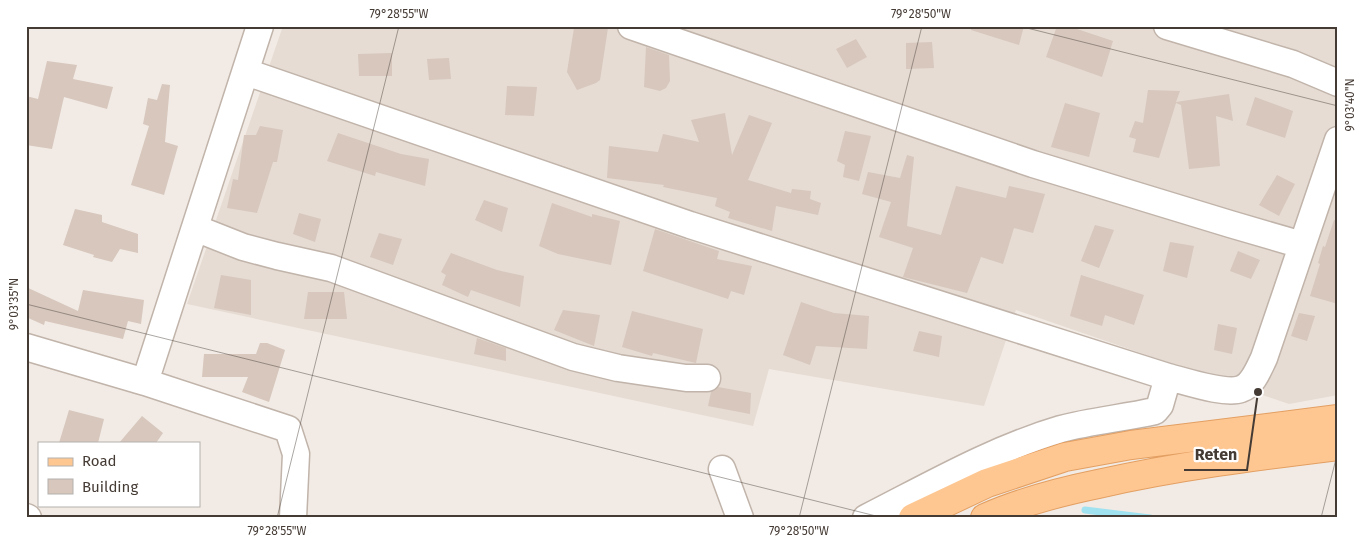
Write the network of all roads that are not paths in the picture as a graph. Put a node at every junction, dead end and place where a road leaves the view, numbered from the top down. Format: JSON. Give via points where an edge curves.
{"nodes":[{"id":1,"x":260,"y":26,"type":"edge"},
{"id":2,"x":631,"y":26,"type":"edge"},
{"id":3,"x":1167,"y":26,"type":"edge"},
{"id":4,"x":246,"y":72,"type":"junction"},
{"id":5,"x":1338,"y":83,"type":"edge"},
{"id":6,"x":1338,"y":140,"type":"edge"},
{"id":7,"x":195,"y":228,"type":"junction"},
{"id":8,"x":1302,"y":245,"type":"junction"},
{"id":9,"x":26,"y":347,"type":"edge"},
{"id":10,"x":1168,"y":377,"type":"junction"},
{"id":11,"x":706,"y":378,"type":"dead end"},
{"id":12,"x":145,"y":382,"type":"junction"},
{"id":13,"x":1338,"y":419,"type":"edge"},
{"id":14,"x":1338,"y":446,"type":"edge"},
{"id":15,"x":722,"y":469,"type":"dead end"},
{"id":16,"x":293,"y":518,"type":"edge"},
{"id":17,"x":740,"y":518,"type":"edge"},
{"id":18,"x":866,"y":518,"type":"edge"},
{"id":19,"x":913,"y":518,"type":"edge"},
{"id":20,"x":985,"y":518,"type":"edge"}],
"edges":[{"from":1,"to":4,"type":"street"},
{"from":2,"to":8,"type":"street","via":[[1033,164]]},
{"from":3,"to":5,"type":"street","via":[[1293,64]]},
{"from":4,"to":7,"type":"street"},
{"from":4,"to":10,"type":"street","via":[[690,225]]},
{"from":6,"to":8,"type":"street"},
{"from":7,"to":11,"type":"street","via":[[244,247],[331,268],[573,357],[618,368]]},
{"from":7,"to":12,"type":"street"},
{"from":8,"to":10,"type":"street","via":[[1264,358],[1255,376],[1243,389],[1214,388]]},
{"from":9,"to":12,"type":"street"},
{"from":10,"to":18,"type":"street","via":[[1160,405],[1155,411],[1061,429],[1009,448]]},
{"from":12,"to":16,"type":"street","via":[[288,429],[296,454]]},
{"from":13,"to":19,"type":"main road","via":[[1131,445],[1065,457],[987,482]]},
{"from":14,"to":20,"type":"main road","via":[[1195,464],[1131,476],[1024,503]]},
{"from":15,"to":17,"type":"street"}]}
